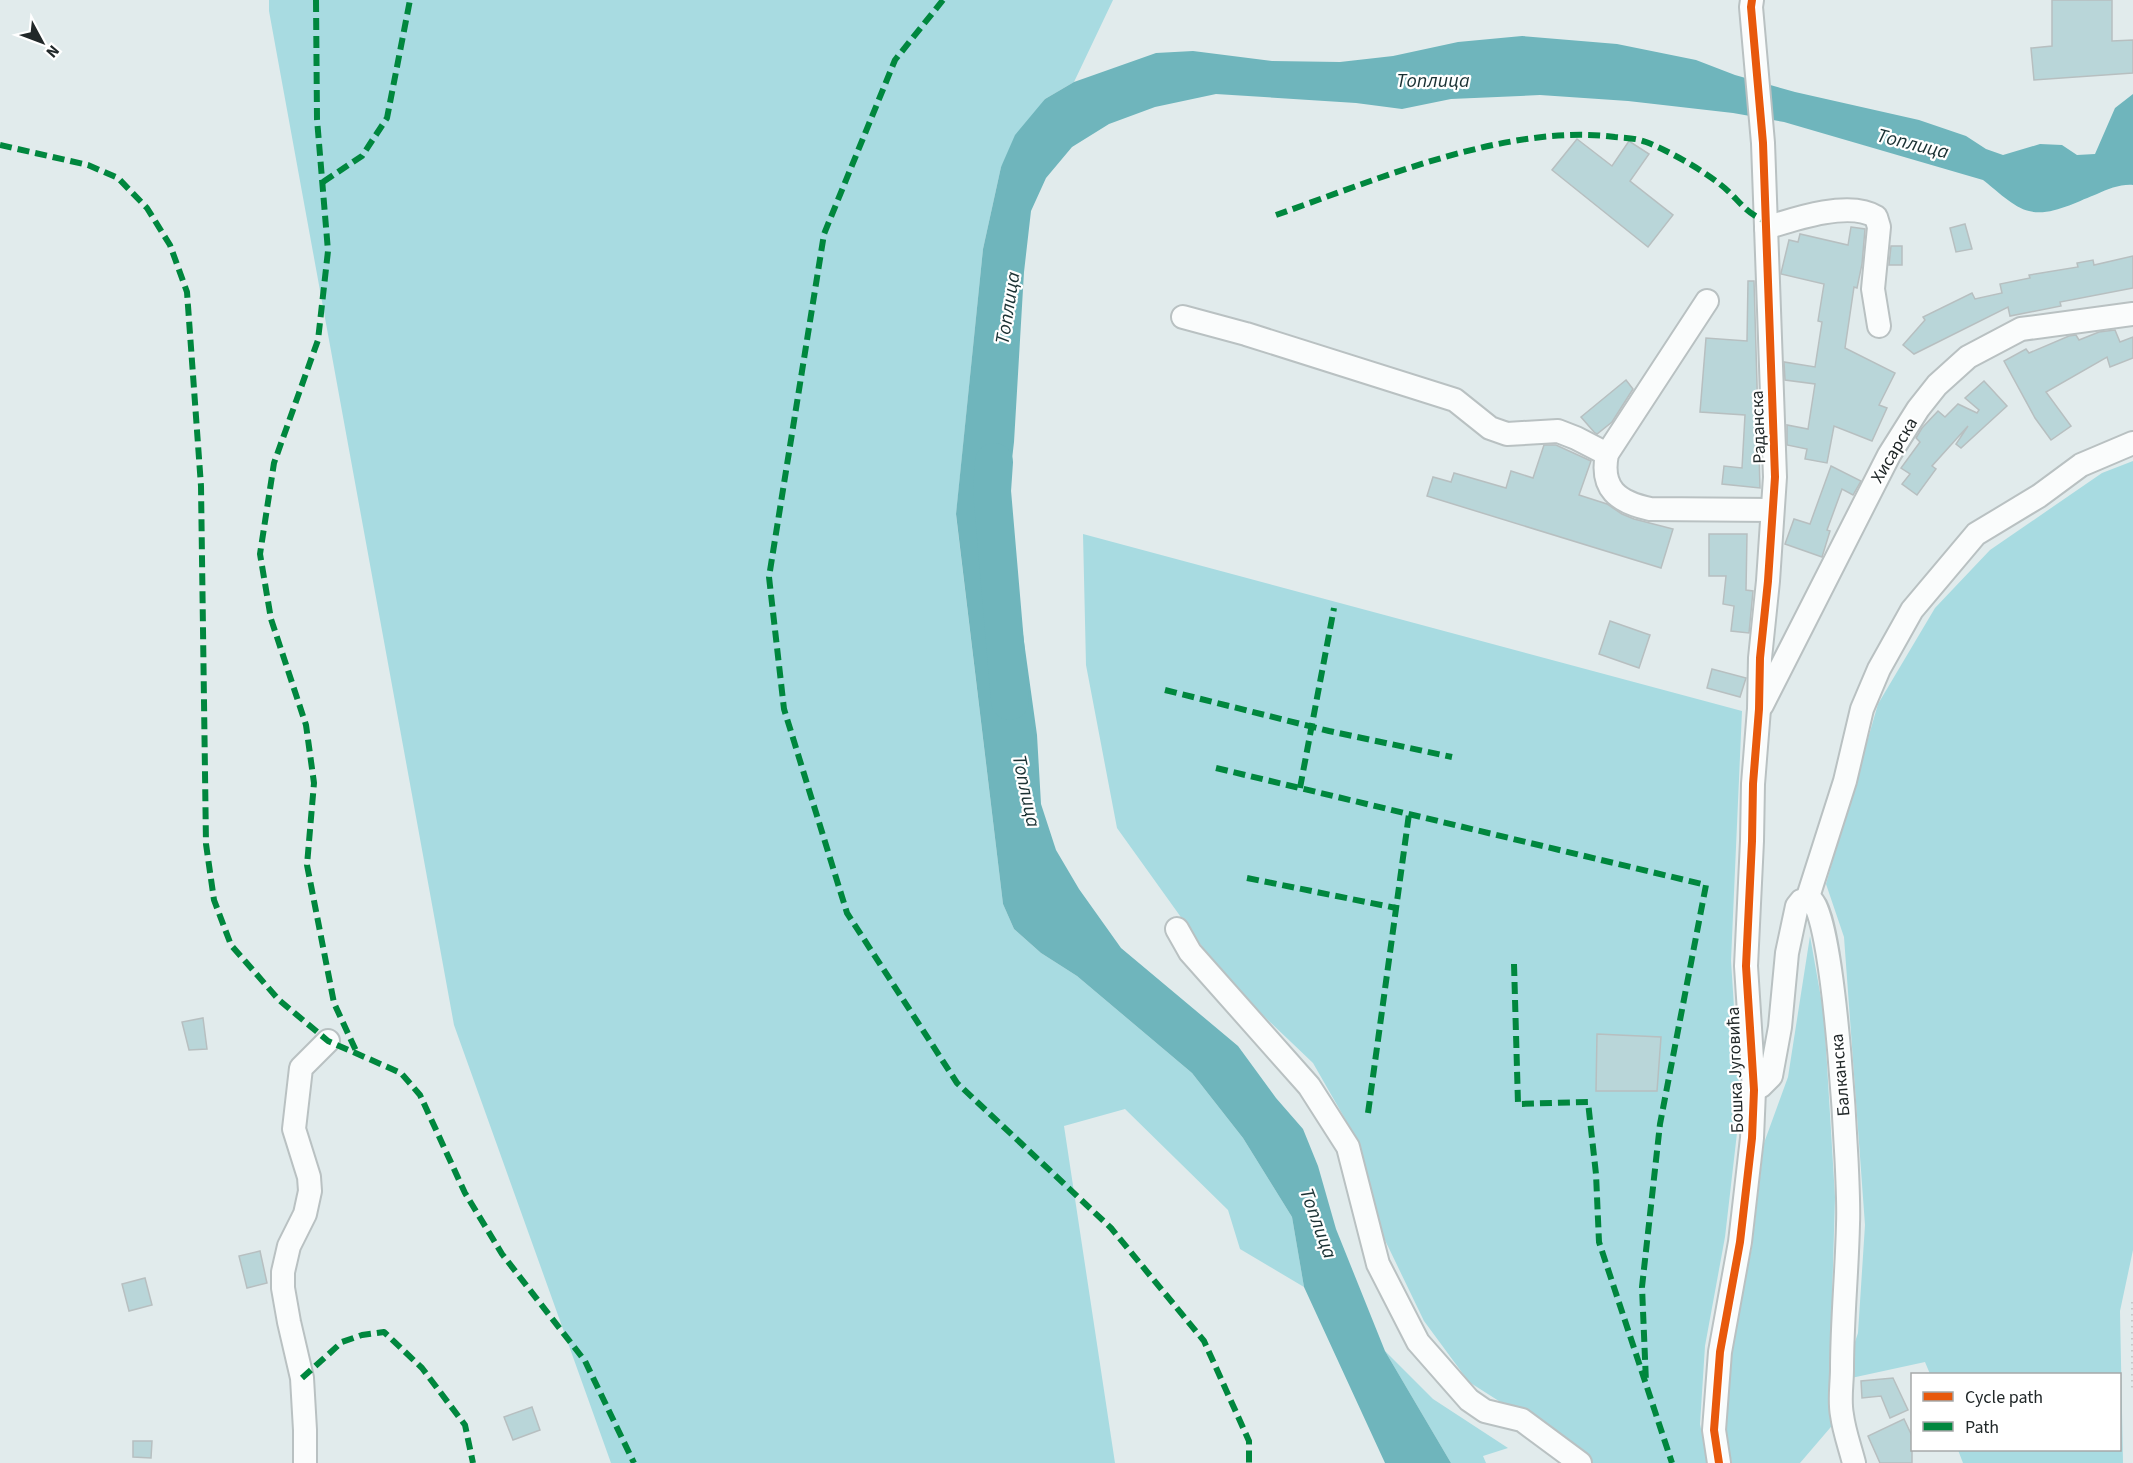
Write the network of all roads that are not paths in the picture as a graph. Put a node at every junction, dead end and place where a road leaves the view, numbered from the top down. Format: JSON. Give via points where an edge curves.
{"nodes":[{"id":1,"x":1752,"y":0,"type":"edge"},
{"id":2,"x":1766,"y":228,"type":"junction"},
{"id":3,"x":1707,"y":301,"type":"dead end"},
{"id":4,"x":2133,"y":314,"type":"edge"},
{"id":5,"x":1183,"y":317,"type":"dead end"},
{"id":6,"x":1879,"y":326,"type":"dead end"},
{"id":7,"x":2133,"y":443,"type":"edge"},
{"id":8,"x":1607,"y":454,"type":"junction"},
{"id":9,"x":1772,"y":510,"type":"junction"},
{"id":10,"x":1759,"y":709,"type":"junction"},
{"id":11,"x":1807,"y":900,"type":"junction"},
{"id":12,"x":1177,"y":929,"type":"dead end"},
{"id":13,"x":328,"y":1041,"type":"dead end"},
{"id":14,"x":1754,"y":1090,"type":"junction"},
{"id":15,"x":305,"y":1463,"type":"edge"},
{"id":16,"x":1580,"y":1463,"type":"edge"},
{"id":17,"x":1719,"y":1463,"type":"edge"},
{"id":18,"x":1854,"y":1463,"type":"edge"}],
"edges":[{"from":1,"to":2,"type":"street","name":"Раданска"},
{"from":2,"to":6,"type":"street","via":[[1800,217],[1852,210],[1876,217],[1879,227],[1873,289]]},
{"from":2,"to":9,"type":"street","name":"Раданска","via":[[1775,477]]},
{"from":3,"to":8,"type":"street"},
{"from":4,"to":10,"type":"street","name":"Хисарска","via":[[2021,329],[1968,357],[1937,385],[1888,455]]},
{"from":5,"to":8,"type":"street","via":[[1455,400],[1490,428],[1507,434],[1558,431]]},
{"from":7,"to":11,"type":"street","via":[[2081,465],[1976,534],[1912,610],[1862,709],[1845,781]]},
{"from":8,"to":9,"type":"street","via":[[1605,473],[1610,487],[1618,497],[1639,506],[1663,510]]},
{"from":9,"to":10,"type":"street","name":"Раданска"},
{"from":10,"to":14,"type":"street","name":"Бошка Југовића","via":[[1746,966]]},
{"from":11,"to":14,"type":"street","via":[[1797,906],[1787,953],[1772,1076]]},
{"from":11,"to":18,"type":"street","name":"Балканска","via":[[1816,903],[1824,930],[1836,1018],[1848,1212],[1841,1414]]},
{"from":12,"to":16,"type":"street","via":[[1197,959],[1309,1086],[1348,1147],[1378,1264],[1418,1342],[1468,1400],[1485,1411],[1522,1420]]},
{"from":13,"to":15,"type":"street","via":[[301,1068],[294,1129],[310,1191],[283,1272],[302,1378]]},
{"from":14,"to":17,"type":"street","name":"Бошка Југовића","via":[[1740,1242],[1720,1352],[1714,1430]]}]}
